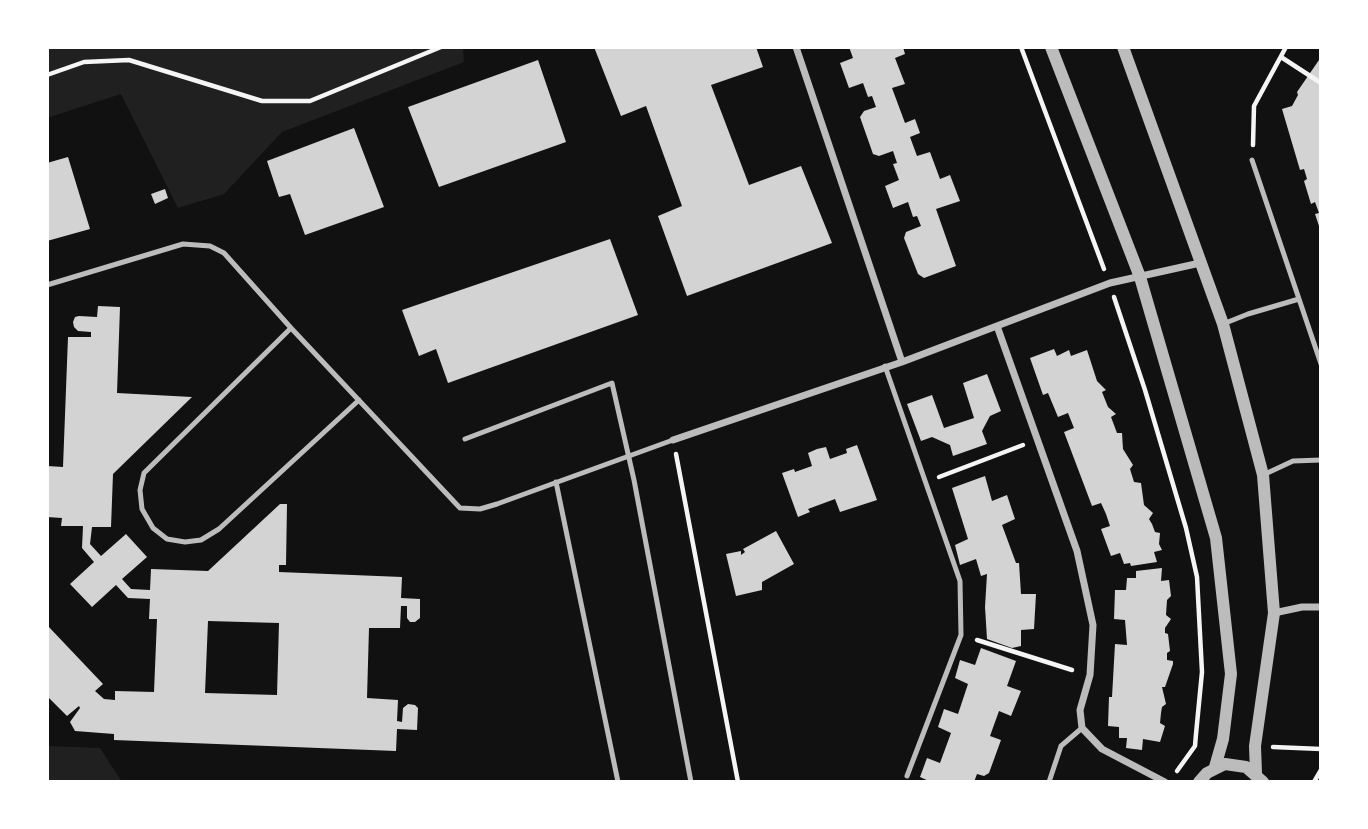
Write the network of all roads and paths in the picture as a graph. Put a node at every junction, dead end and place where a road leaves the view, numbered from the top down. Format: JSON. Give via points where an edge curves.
{"nodes":[{"id":1,"x":442,"y":47,"type":"edge"},
{"id":2,"x":796,"y":47,"type":"edge"},
{"id":3,"x":1021,"y":47,"type":"edge"},
{"id":4,"x":1051,"y":47,"type":"edge"},
{"id":5,"x":1123,"y":47,"type":"edge"},
{"id":6,"x":1286,"y":47,"type":"edge"},
{"id":7,"x":1281,"y":57,"type":"junction"},
{"id":8,"x":47,"y":75,"type":"edge"},
{"id":9,"x":1321,"y":83,"type":"edge"},
{"id":10,"x":1252,"y":160,"type":"joint"},
{"id":11,"x":1200,"y":263,"type":"junction"},
{"id":12,"x":1140,"y":277,"type":"junction"},
{"id":13,"x":1110,"y":283,"type":"junction"},
{"id":14,"x":47,"y":285,"type":"edge"},
{"id":15,"x":1299,"y":299,"type":"junction"},
{"id":16,"x":1223,"y":324,"type":"junction"},
{"id":17,"x":997,"y":326,"type":"junction"},
{"id":18,"x":291,"y":328,"type":"junction"},
{"id":19,"x":902,"y":362,"type":"junction"},
{"id":20,"x":1321,"y":365,"type":"edge"},
{"id":21,"x":885,"y":366,"type":"junction"},
{"id":22,"x":359,"y":400,"type":"junction"},
{"id":23,"x":465,"y":439,"type":"dead end"},
{"id":24,"x":1038,"y":439,"type":"junction"},
{"id":25,"x":673,"y":440,"type":"junction"},
{"id":26,"x":629,"y":456,"type":"junction"},
{"id":27,"x":1321,"y":460,"type":"edge"},
{"id":28,"x":1263,"y":475,"type":"junction"},
{"id":29,"x":556,"y":482,"type":"junction"},
{"id":30,"x":925,"y":482,"type":"junction"},
{"id":31,"x":1321,"y":607,"type":"edge"},
{"id":32,"x":1275,"y":613,"type":"junction"},
{"id":33,"x":961,"y":635,"type":"junction"},
{"id":34,"x":1090,"y":675,"type":"junction"},
{"id":35,"x":1082,"y":728,"type":"junction"},
{"id":36,"x":1255,"y":746,"type":"junction"},
{"id":37,"x":1321,"y":749,"type":"edge"},
{"id":38,"x":1215,"y":767,"type":"junction"},
{"id":39,"x":1321,"y":770,"type":"edge"},
{"id":40,"x":1176,"y":773,"type":"dead end"},
{"id":41,"x":907,"y":776,"type":"dead end"},
{"id":42,"x":1259,"y":778,"type":"edge"},
{"id":43,"x":618,"y":782,"type":"edge"},
{"id":44,"x":691,"y":782,"type":"edge"},
{"id":45,"x":738,"y":782,"type":"edge"},
{"id":46,"x":1049,"y":782,"type":"edge"},
{"id":47,"x":1165,"y":782,"type":"edge"},
{"id":48,"x":1199,"y":782,"type":"edge"},
{"id":49,"x":1314,"y":782,"type":"edge"}],
"edges":[{"from":1,"to":8,"type":"path","via":[[310,101],[262,102],[129,60],[84,62]]},
{"from":2,"to":19,"type":"street"},
{"from":3,"to":13,"type":"path"},
{"from":4,"to":12,"type":"street"},
{"from":5,"to":11,"type":"street"},
{"from":6,"to":7,"type":"path"},
{"from":7,"to":9,"type":"path"},
{"from":7,"to":10,"type":"path","via":[[1254,106]]},
{"from":10,"to":15,"type":"lane"},
{"from":11,"to":12,"type":"street"},
{"from":11,"to":16,"type":"street"},
{"from":12,"to":13,"type":"street"},
{"from":12,"to":38,"type":"street","via":[[1216,538],[1231,674]]},
{"from":13,"to":17,"type":"street"},
{"from":13,"to":40,"type":"path","via":[[1197,577],[1202,672],[1195,746]]},
{"from":14,"to":18,"type":"lane","via":[[183,244],[210,246],[224,253]]},
{"from":15,"to":16,"type":"lane"},
{"from":15,"to":20,"type":"lane"},
{"from":16,"to":28,"type":"street"},
{"from":17,"to":19,"type":"street"},
{"from":17,"to":24,"type":"street"},
{"from":18,"to":22,"type":"lane"},
{"from":18,"to":22,"type":"lane","via":[[144,474],[142,509],[153,527],[167,539],[185,541],[201,540],[219,529]]},
{"from":19,"to":21,"type":"street"},
{"from":21,"to":25,"type":"street"},
{"from":21,"to":30,"type":"lane"},
{"from":22,"to":29,"type":"lane","via":[[460,508],[480,509]]},
{"from":23,"to":26,"type":"lane","via":[[612,383]]},
{"from":24,"to":30,"type":"path"},
{"from":24,"to":34,"type":"street","via":[[1077,551],[1093,625]]},
{"from":25,"to":26,"type":"lane"},
{"from":25,"to":45,"type":"path"},
{"from":26,"to":29,"type":"lane"},
{"from":26,"to":44,"type":"lane"},
{"from":27,"to":28,"type":"lane","via":[[1293,461]]},
{"from":28,"to":32,"type":"street"},
{"from":29,"to":43,"type":"lane"},
{"from":30,"to":33,"type":"lane","via":[[960,581]]},
{"from":31,"to":32,"type":"street"},
{"from":32,"to":36,"type":"street"},
{"from":33,"to":34,"type":"path"},
{"from":33,"to":41,"type":"lane"},
{"from":34,"to":35,"type":"street","via":[[1080,710]]},
{"from":35,"to":46,"type":"lane","via":[[1061,746]]},
{"from":35,"to":47,"type":"street","via":[[1101,750]]},
{"from":36,"to":37,"type":"path"},
{"from":36,"to":42,"type":"street"},
{"from":38,"to":42,"type":"street","via":[[1236,764]]},
{"from":38,"to":48,"type":"street"},
{"from":39,"to":49,"type":"path"}]}
